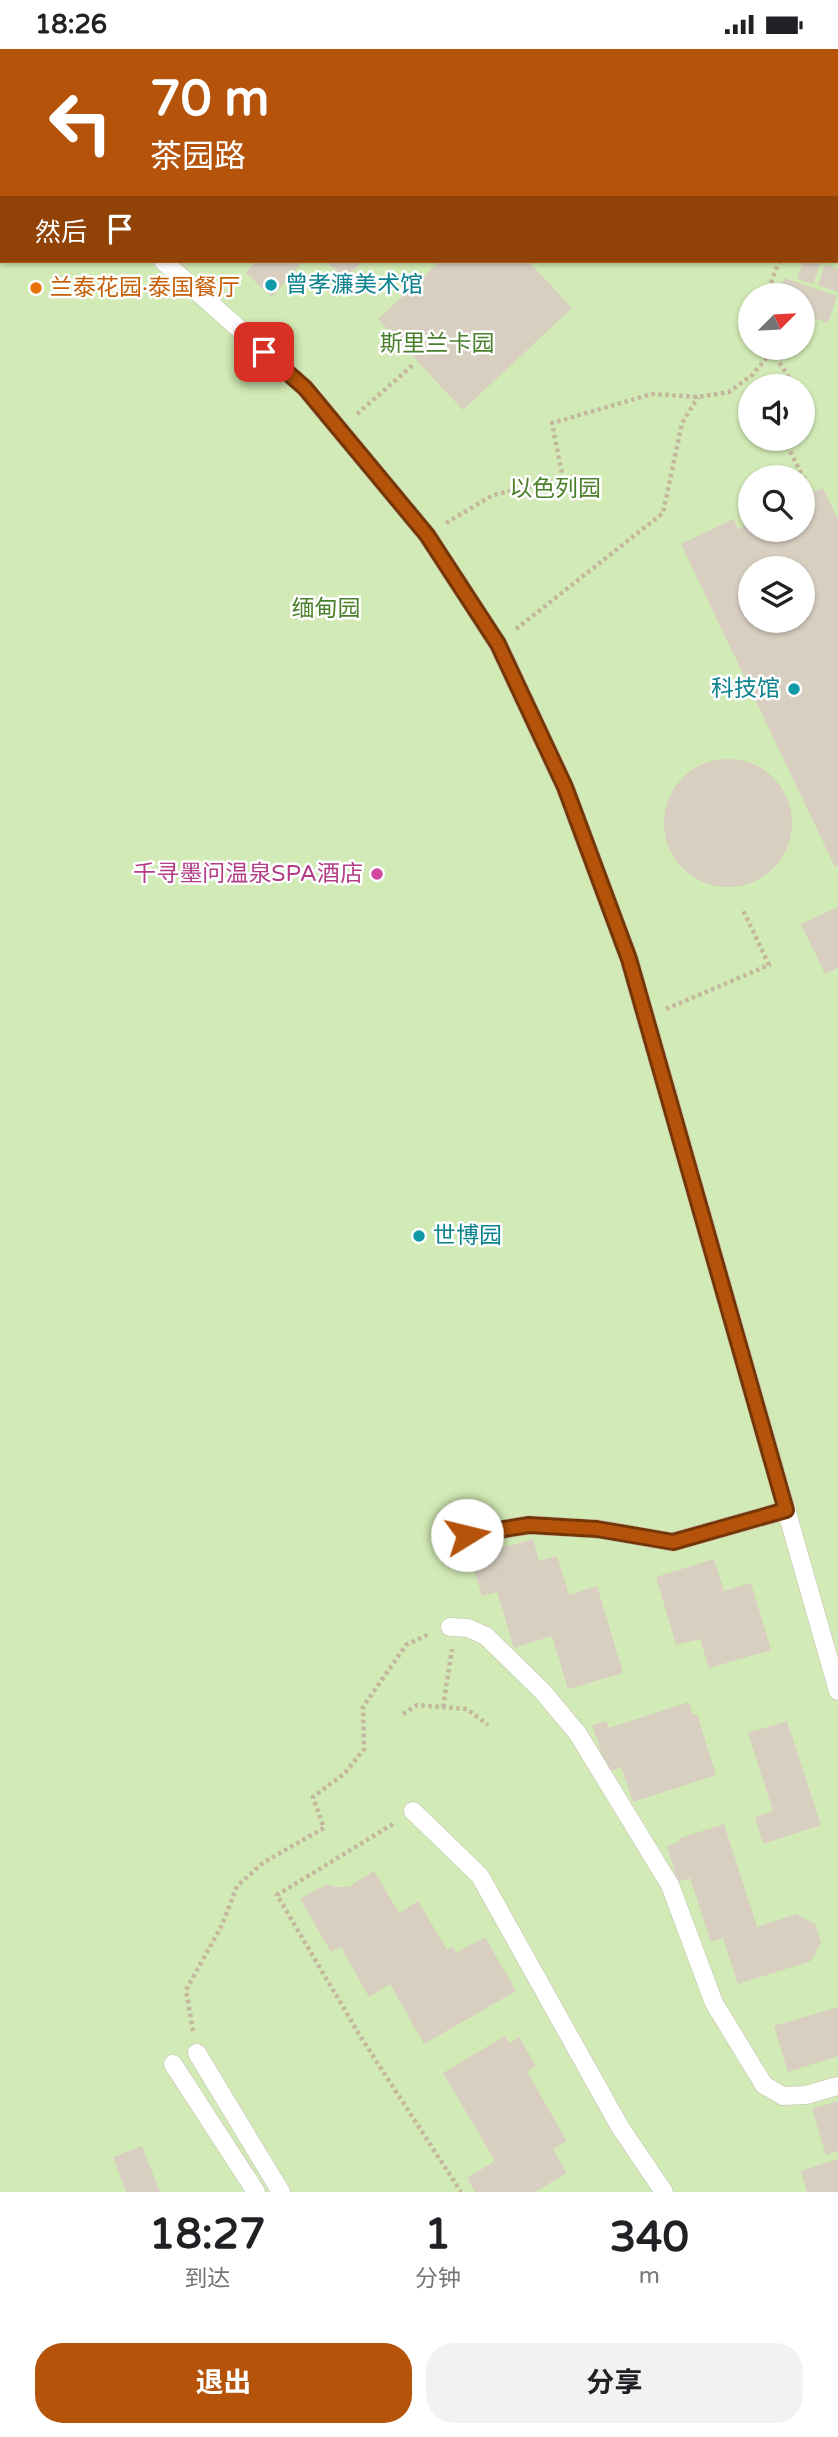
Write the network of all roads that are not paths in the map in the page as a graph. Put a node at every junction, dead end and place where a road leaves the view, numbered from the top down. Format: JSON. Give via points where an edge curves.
{"nodes":[{"id":1,"x":165,"y":263,"type":"edge"},
{"id":2,"x":786,"y":1510,"type":"junction"},
{"id":3,"x":467,"y":1535,"type":"dead end"},
{"id":4,"x":450,"y":1627,"type":"road end"},
{"id":5,"x":838,"y":1691,"type":"edge"},
{"id":6,"x":413,"y":1811,"type":"road end"},
{"id":7,"x":197,"y":2053,"type":"road end"},
{"id":8,"x":173,"y":2063,"type":"dead end"},
{"id":9,"x":838,"y":2086,"type":"edge"},
{"id":10,"x":256,"y":2192,"type":"edge"},
{"id":11,"x":281,"y":2192,"type":"edge"},
{"id":12,"x":664,"y":2192,"type":"edge"}],
"edges":[{"from":1,"to":2,"type":"lane","via":[[305,388],[427,535],[498,644],[565,787],[629,959]]},
{"from":2,"to":3,"type":"lane","via":[[673,1542],[597,1529],[529,1525]]},
{"from":2,"to":5,"type":"lane"},
{"from":4,"to":9,"type":"lane","via":[[486,1636],[544,1692],[578,1734],[670,1885],[715,2003],[764,2085],[782,2096]]},
{"from":6,"to":12,"type":"lane","via":[[480,1876],[620,2127]]},
{"from":7,"to":11,"type":"lane"},
{"from":8,"to":10,"type":"lane"}]}
